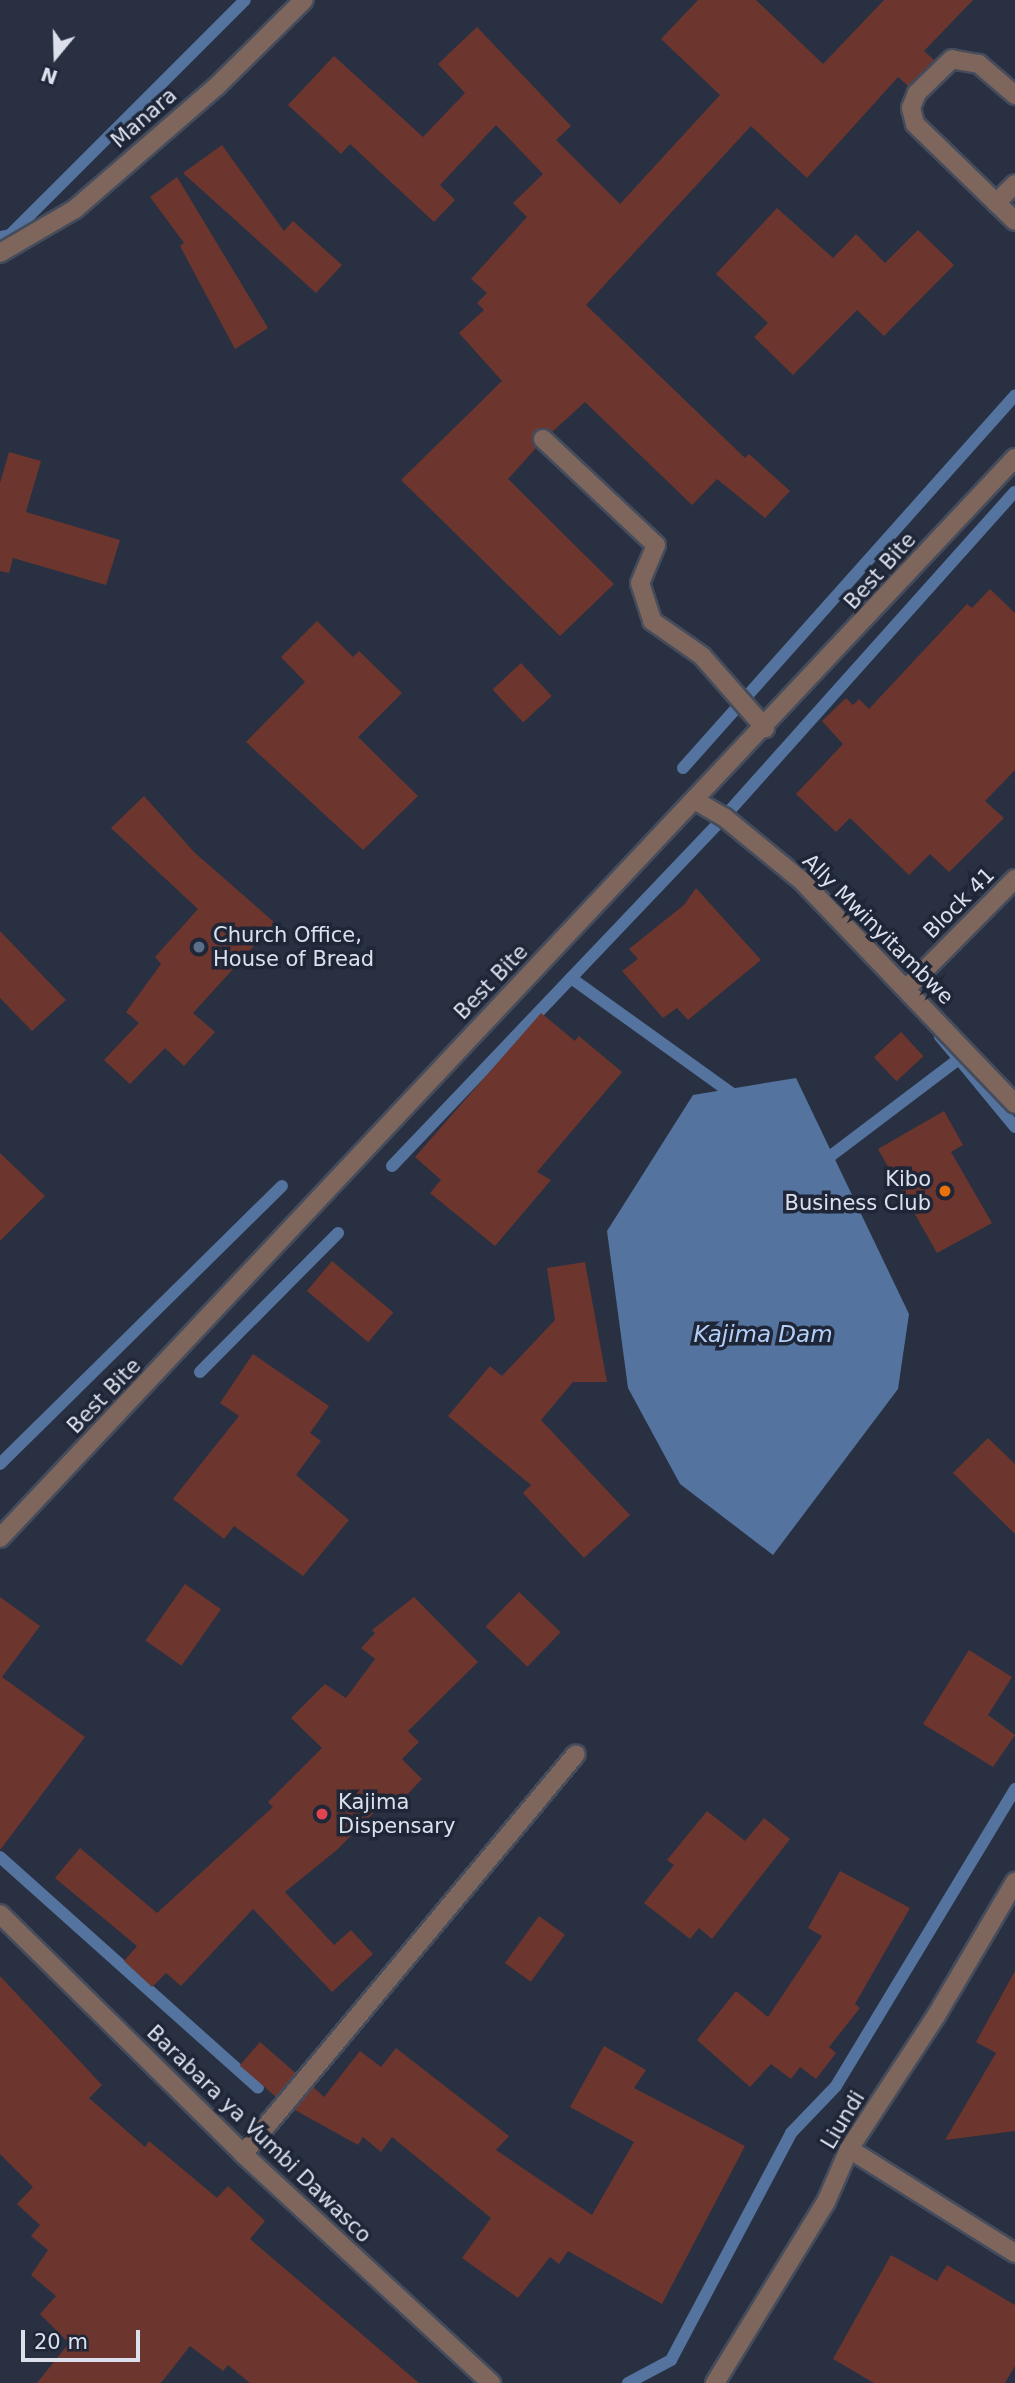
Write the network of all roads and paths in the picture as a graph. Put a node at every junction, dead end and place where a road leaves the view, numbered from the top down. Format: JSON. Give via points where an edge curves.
{"nodes":[{"id":1,"x":304,"y":0,"type":"edge"},
{"id":2,"x":1015,"y":95,"type":"edge"},
{"id":3,"x":1015,"y":184,"type":"edge"},
{"id":4,"x":996,"y":203,"type":"junction"},
{"id":5,"x":1015,"y":221,"type":"edge"},
{"id":6,"x":0,"y":253,"type":"edge"},
{"id":7,"x":543,"y":439,"type":"dead end"},
{"id":8,"x":1015,"y":458,"type":"edge"},
{"id":9,"x":765,"y":728,"type":"junction"},
{"id":10,"x":696,"y":801,"type":"junction"},
{"id":11,"x":1015,"y":880,"type":"edge"},
{"id":12,"x":906,"y":989,"type":"junction"},
{"id":13,"x":1015,"y":1104,"type":"edge"},
{"id":14,"x":0,"y":1538,"type":"edge"},
{"id":15,"x":576,"y":1754,"type":"dead end"},
{"id":16,"x":1015,"y":1882,"type":"edge"},
{"id":17,"x":0,"y":1914,"type":"edge"},
{"id":18,"x":849,"y":2149,"type":"junction"},
{"id":19,"x":243,"y":2154,"type":"junction"},
{"id":20,"x":1015,"y":2253,"type":"edge"},
{"id":21,"x":491,"y":2383,"type":"edge"},
{"id":22,"x":715,"y":2383,"type":"edge"}],
"edges":[{"from":1,"to":6,"type":"street","name":"Manara","via":[[217,86],[75,209]]},
{"from":2,"to":4,"type":"street","via":[[979,64],[953,59],[930,77],[911,108],[915,124]]},
{"from":3,"to":4,"type":"street"},
{"from":4,"to":5,"type":"street"},
{"from":7,"to":9,"type":"street","via":[[656,545],[640,583],[652,621],[702,656]]},
{"from":8,"to":9,"type":"street","name":"Best Bite"},
{"from":9,"to":10,"type":"street","name":"Best Bite"},
{"from":10,"to":12,"type":"street","name":"Ally Mwinyitambwe","via":[[802,881]]},
{"from":10,"to":14,"type":"street","name":"Best Bite"},
{"from":11,"to":12,"type":"street","name":"Block 41"},
{"from":12,"to":13,"type":"street","name":"Ally Mwinyitambwe"},
{"from":15,"to":19,"type":"street"},
{"from":16,"to":18,"type":"street","name":"Liundi","via":[[936,2016]]},
{"from":17,"to":19,"type":"street","name":"Barabara ya Vumbi Dawasco"},
{"from":18,"to":20,"type":"street"},
{"from":18,"to":22,"type":"street","name":"Liundi","via":[[826,2203]]},
{"from":19,"to":21,"type":"street","name":"Barabara ya Vumbi Dawasco"}]}
